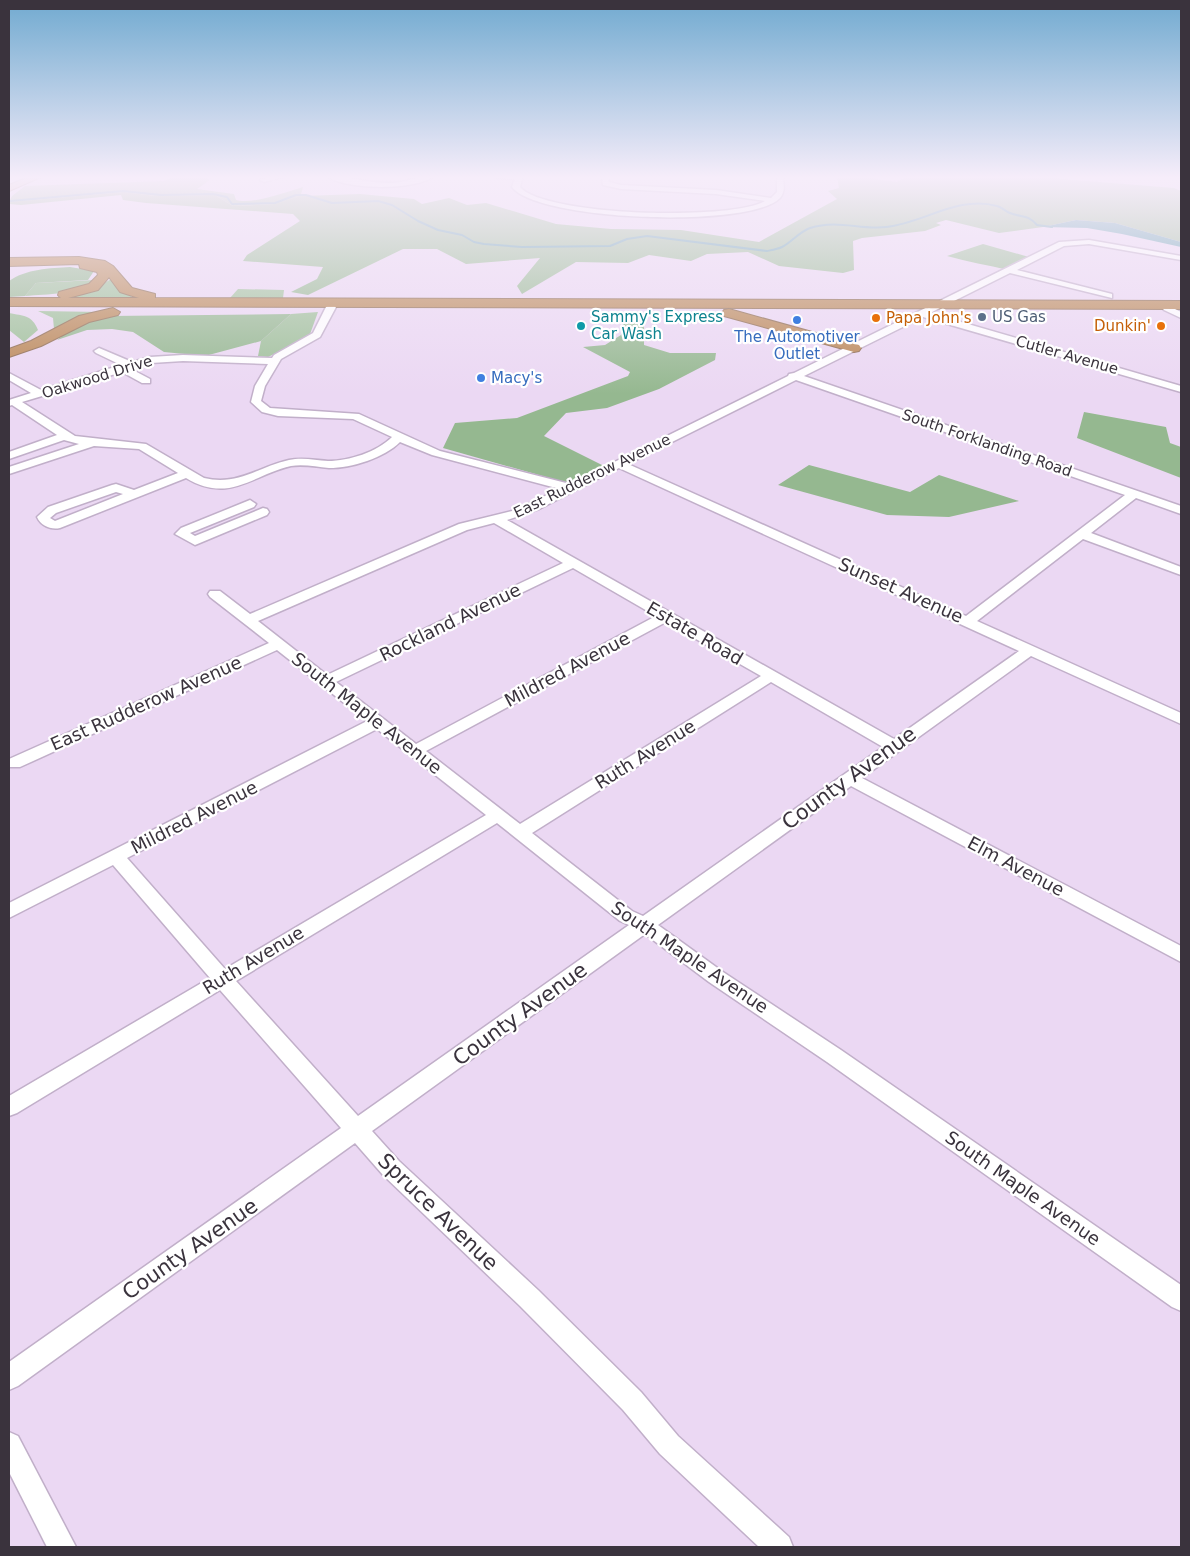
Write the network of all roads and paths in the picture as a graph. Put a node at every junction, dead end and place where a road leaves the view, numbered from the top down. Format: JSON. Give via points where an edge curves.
{"nodes":[{"id":1,"x":1053,"y":249,"type":"edge"},
{"id":2,"x":1128,"y":249,"type":"edge"},
{"id":3,"x":1181,"y":258,"type":"edge"},
{"id":4,"x":9,"y":262,"type":"edge"},
{"id":5,"x":1011,"y":271,"type":"junction"},
{"id":6,"x":11,"y":275,"type":"dead end"},
{"id":7,"x":1109,"y":296,"type":"joint"},
{"id":8,"x":9,"y":301,"type":"edge"},
{"id":9,"x":212,"y":302,"type":"junction"},
{"id":10,"x":1181,"y":304,"type":"edge"},
{"id":11,"x":9,"y":306,"type":"edge"},
{"id":12,"x":242,"y":307,"type":"junction"},
{"id":13,"x":331,"y":307,"type":"junction"},
{"id":14,"x":685,"y":308,"type":"junction"},
{"id":15,"x":934,"y":308,"type":"junction"},
{"id":16,"x":1167,"y":308,"type":"junction"},
{"id":17,"x":1181,"y":308,"type":"edge"},
{"id":18,"x":9,"y":310,"type":"edge"},
{"id":19,"x":32,"y":315,"type":"dead end"},
{"id":20,"x":1181,"y":315,"type":"edge"},
{"id":21,"x":47,"y":324,"type":"dead end"},
{"id":22,"x":854,"y":348,"type":"junction"},
{"id":23,"x":9,"y":351,"type":"edge"},
{"id":24,"x":99,"y":351,"type":"dead end"},
{"id":25,"x":276,"y":361,"type":"junction"},
{"id":26,"x":126,"y":367,"type":"junction"},
{"id":27,"x":9,"y":376,"type":"edge"},
{"id":28,"x":793,"y":376,"type":"junction"},
{"id":29,"x":146,"y":381,"type":"dead end"},
{"id":30,"x":1181,"y":389,"type":"edge"},
{"id":31,"x":41,"y":394,"type":"junction"},
{"id":32,"x":11,"y":403,"type":"edge"},
{"id":33,"x":64,"y":436,"type":"junction"},
{"id":34,"x":398,"y":437,"type":"junction"},
{"id":35,"x":94,"y":443,"type":"junction"},
{"id":36,"x":9,"y":456,"type":"edge"},
{"id":37,"x":619,"y":464,"type":"junction"},
{"id":38,"x":9,"y":471,"type":"edge"},
{"id":39,"x":188,"y":473,"type":"junction"},
{"id":40,"x":216,"y":486,"type":"junction"},
{"id":41,"x":571,"y":488,"type":"junction"},
{"id":42,"x":134,"y":494,"type":"junction"},
{"id":43,"x":1134,"y":494,"type":"junction"},
{"id":44,"x":250,"y":504,"type":"junction"},
{"id":45,"x":1181,"y":510,"type":"edge"},
{"id":46,"x":496,"y":519,"type":"junction"},
{"id":47,"x":1082,"y":534,"type":"junction"},
{"id":48,"x":574,"y":563,"type":"junction"},
{"id":49,"x":1181,"y":571,"type":"edge"},
{"id":50,"x":215,"y":594,"type":"dead end"},
{"id":51,"x":666,"y":616,"type":"junction"},
{"id":52,"x":248,"y":620,"type":"junction"},
{"id":53,"x":968,"y":621,"type":"junction"},
{"id":54,"x":278,"y":644,"type":"junction"},
{"id":55,"x":1030,"y":650,"type":"junction"},
{"id":56,"x":772,"y":676,"type":"junction"},
{"id":57,"x":326,"y":681,"type":"junction"},
{"id":58,"x":1181,"y":719,"type":"edge"},
{"id":59,"x":378,"y":722,"type":"junction"},
{"id":60,"x":894,"y":746,"type":"junction"},
{"id":61,"x":415,"y":751,"type":"junction"},
{"id":62,"x":14,"y":763,"type":"dead end"},
{"id":63,"x":850,"y":778,"type":"junction"},
{"id":64,"x":498,"y":815,"type":"junction"},
{"id":65,"x":519,"y":832,"type":"junction"},
{"id":66,"x":116,"y":856,"type":"junction"},
{"id":67,"x":9,"y":911,"type":"edge"},
{"id":68,"x":644,"y":925,"type":"junction"},
{"id":69,"x":1181,"y":954,"type":"edge"},
{"id":70,"x":222,"y":979,"type":"junction"},
{"id":71,"x":9,"y":1107,"type":"edge"},
{"id":72,"x":356,"y":1131,"type":"junction"},
{"id":73,"x":1181,"y":1299,"type":"edge"},
{"id":74,"x":9,"y":1377,"type":"edge"},
{"id":75,"x":9,"y":1444,"type":"edge"},
{"id":76,"x":62,"y":1547,"type":"edge"},
{"id":77,"x":779,"y":1547,"type":"edge"}],
"edges":[{"from":1,"to":5,"type":"street","name":"East Rudderow Avenue"},
{"from":2,"to":3,"type":"street","name":"East Rudderow Avenue"},
{"from":4,"to":9,"type":"highway","via":[[76,261],[97,264],[110,269],[124,288],[137,294]]},
{"from":5,"to":7,"type":"street"},
{"from":5,"to":15,"type":"street","name":"East Rudderow Avenue"},
{"from":6,"to":8,"type":"highway","via":[[68,264],[92,266],[102,270],[104,275],[98,283],[76,292]]},
{"from":7,"to":10,"type":"highway","via":[[1139,302]]},
{"from":8,"to":9,"type":"highway"},
{"from":9,"to":15,"type":"highway"},
{"from":10,"to":15,"type":"highway"},
{"from":11,"to":12,"type":"highway"},
{"from":12,"to":13,"type":"highway"},
{"from":12,"to":23,"type":"highway","via":[[96,315],[72,323],[39,343]]},
{"from":13,"to":14,"type":"highway"},
{"from":13,"to":25,"type":"street","via":[[317,335],[280,355]]},
{"from":14,"to":15,"type":"highway"},
{"from":14,"to":22,"type":"highway","via":[[745,316]]},
{"from":15,"to":16,"type":"highway"},
{"from":15,"to":22,"type":"street","name":"East Rudderow Avenue"},
{"from":15,"to":30,"type":"street","name":"Cutler Avenue"},
{"from":16,"to":17,"type":"highway"},
{"from":16,"to":20,"type":"street"},
{"from":18,"to":19,"type":"highway"},
{"from":21,"to":23,"type":"highway","via":[[47,330],[37,339]]},
{"from":22,"to":28,"type":"street","name":"East Rudderow Avenue"},
{"from":24,"to":26,"type":"street"},
{"from":25,"to":26,"type":"street","name":"Oakwood Drive","via":[[166,358]]},
{"from":25,"to":34,"type":"street","via":[[257,396],[256,402],[263,408],[282,414],[355,416]]},
{"from":26,"to":29,"type":"street"},
{"from":26,"to":31,"type":"street","name":"Oakwood Drive"},
{"from":27,"to":31,"type":"street"},
{"from":28,"to":37,"type":"street","name":"East Rudderow Avenue"},
{"from":28,"to":43,"type":"street","name":"South Forklanding Road"},
{"from":31,"to":32,"type":"street","name":"Oakwood Drive"},
{"from":32,"to":33,"type":"street"},
{"from":33,"to":35,"type":"street"},
{"from":33,"to":36,"type":"street"},
{"from":34,"to":40,"type":"street","via":[[392,444],[350,462],[295,462],[235,484]]},
{"from":34,"to":41,"type":"street","via":[[436,453]]},
{"from":35,"to":38,"type":"street"},
{"from":35,"to":39,"type":"street","via":[[142,446]]},
{"from":37,"to":41,"type":"street","name":"East Rudderow Avenue"},
{"from":37,"to":53,"type":"street","name":"Sunset Avenue"},
{"from":39,"to":40,"type":"street"},
{"from":39,"to":42,"type":"street"},
{"from":40,"to":44,"type":"street"},
{"from":41,"to":46,"type":"street","name":"East Rudderow Avenue","via":[[527,510]]},
{"from":42,"to":42,"type":"street","via":[[56,525],[43,517],[52,510],[116,488]]},
{"from":43,"to":45,"type":"street","name":"South Forklanding Road"},
{"from":43,"to":47,"type":"street"},
{"from":44,"to":44,"type":"street","via":[[185,531],[181,534],[195,541],[263,512]]},
{"from":46,"to":48,"type":"street","name":"Estate Road"},
{"from":46,"to":52,"type":"street","name":"East Rudderow Avenue","via":[[463,527]]},
{"from":47,"to":49,"type":"street"},
{"from":47,"to":53,"type":"street"},
{"from":48,"to":51,"type":"street","name":"Estate Road"},
{"from":48,"to":57,"type":"street","name":"Rockland Avenue"},
{"from":50,"to":52,"type":"street","name":"South Maple Avenue"},
{"from":51,"to":56,"type":"street","name":"Estate Road"},
{"from":51,"to":61,"type":"street","name":"Mildred Avenue"},
{"from":52,"to":54,"type":"street","name":"South Maple Avenue"},
{"from":53,"to":55,"type":"street","name":"Sunset Avenue"},
{"from":54,"to":57,"type":"street","name":"South Maple Avenue"},
{"from":54,"to":62,"type":"street","name":"East Rudderow Avenue"},
{"from":55,"to":58,"type":"street","name":"Sunset Avenue"},
{"from":55,"to":60,"type":"street","name":"County Avenue"},
{"from":56,"to":60,"type":"street","name":"Estate Road"},
{"from":56,"to":65,"type":"street","name":"Ruth Avenue"},
{"from":57,"to":59,"type":"street","name":"South Maple Avenue"},
{"from":59,"to":61,"type":"street","name":"South Maple Avenue"},
{"from":59,"to":66,"type":"street","name":"Mildred Avenue"},
{"from":60,"to":63,"type":"street","name":"County Avenue"},
{"from":61,"to":64,"type":"street","name":"South Maple Avenue"},
{"from":63,"to":68,"type":"street","name":"County Avenue"},
{"from":63,"to":69,"type":"street","name":"Elm Avenue"},
{"from":64,"to":65,"type":"street","name":"South Maple Avenue"},
{"from":64,"to":70,"type":"street","name":"Ruth Avenue"},
{"from":65,"to":68,"type":"street","name":"South Maple Avenue","via":[[626,916]]},
{"from":66,"to":67,"type":"street","name":"Mildred Avenue"},
{"from":66,"to":70,"type":"street","name":"Spruce Avenue"},
{"from":68,"to":72,"type":"street","name":"County Avenue"},
{"from":68,"to":73,"type":"street","name":"South Maple Avenue"},
{"from":70,"to":71,"type":"street","name":"Ruth Avenue"},
{"from":70,"to":72,"type":"street","name":"Spruce Avenue"},
{"from":72,"to":74,"type":"street","name":"County Avenue"},
{"from":72,"to":77,"type":"street","name":"Spruce Avenue","via":[[405,1184],[482,1253],[632,1401],[669,1445]]},
{"from":75,"to":76,"type":"street"}]}
